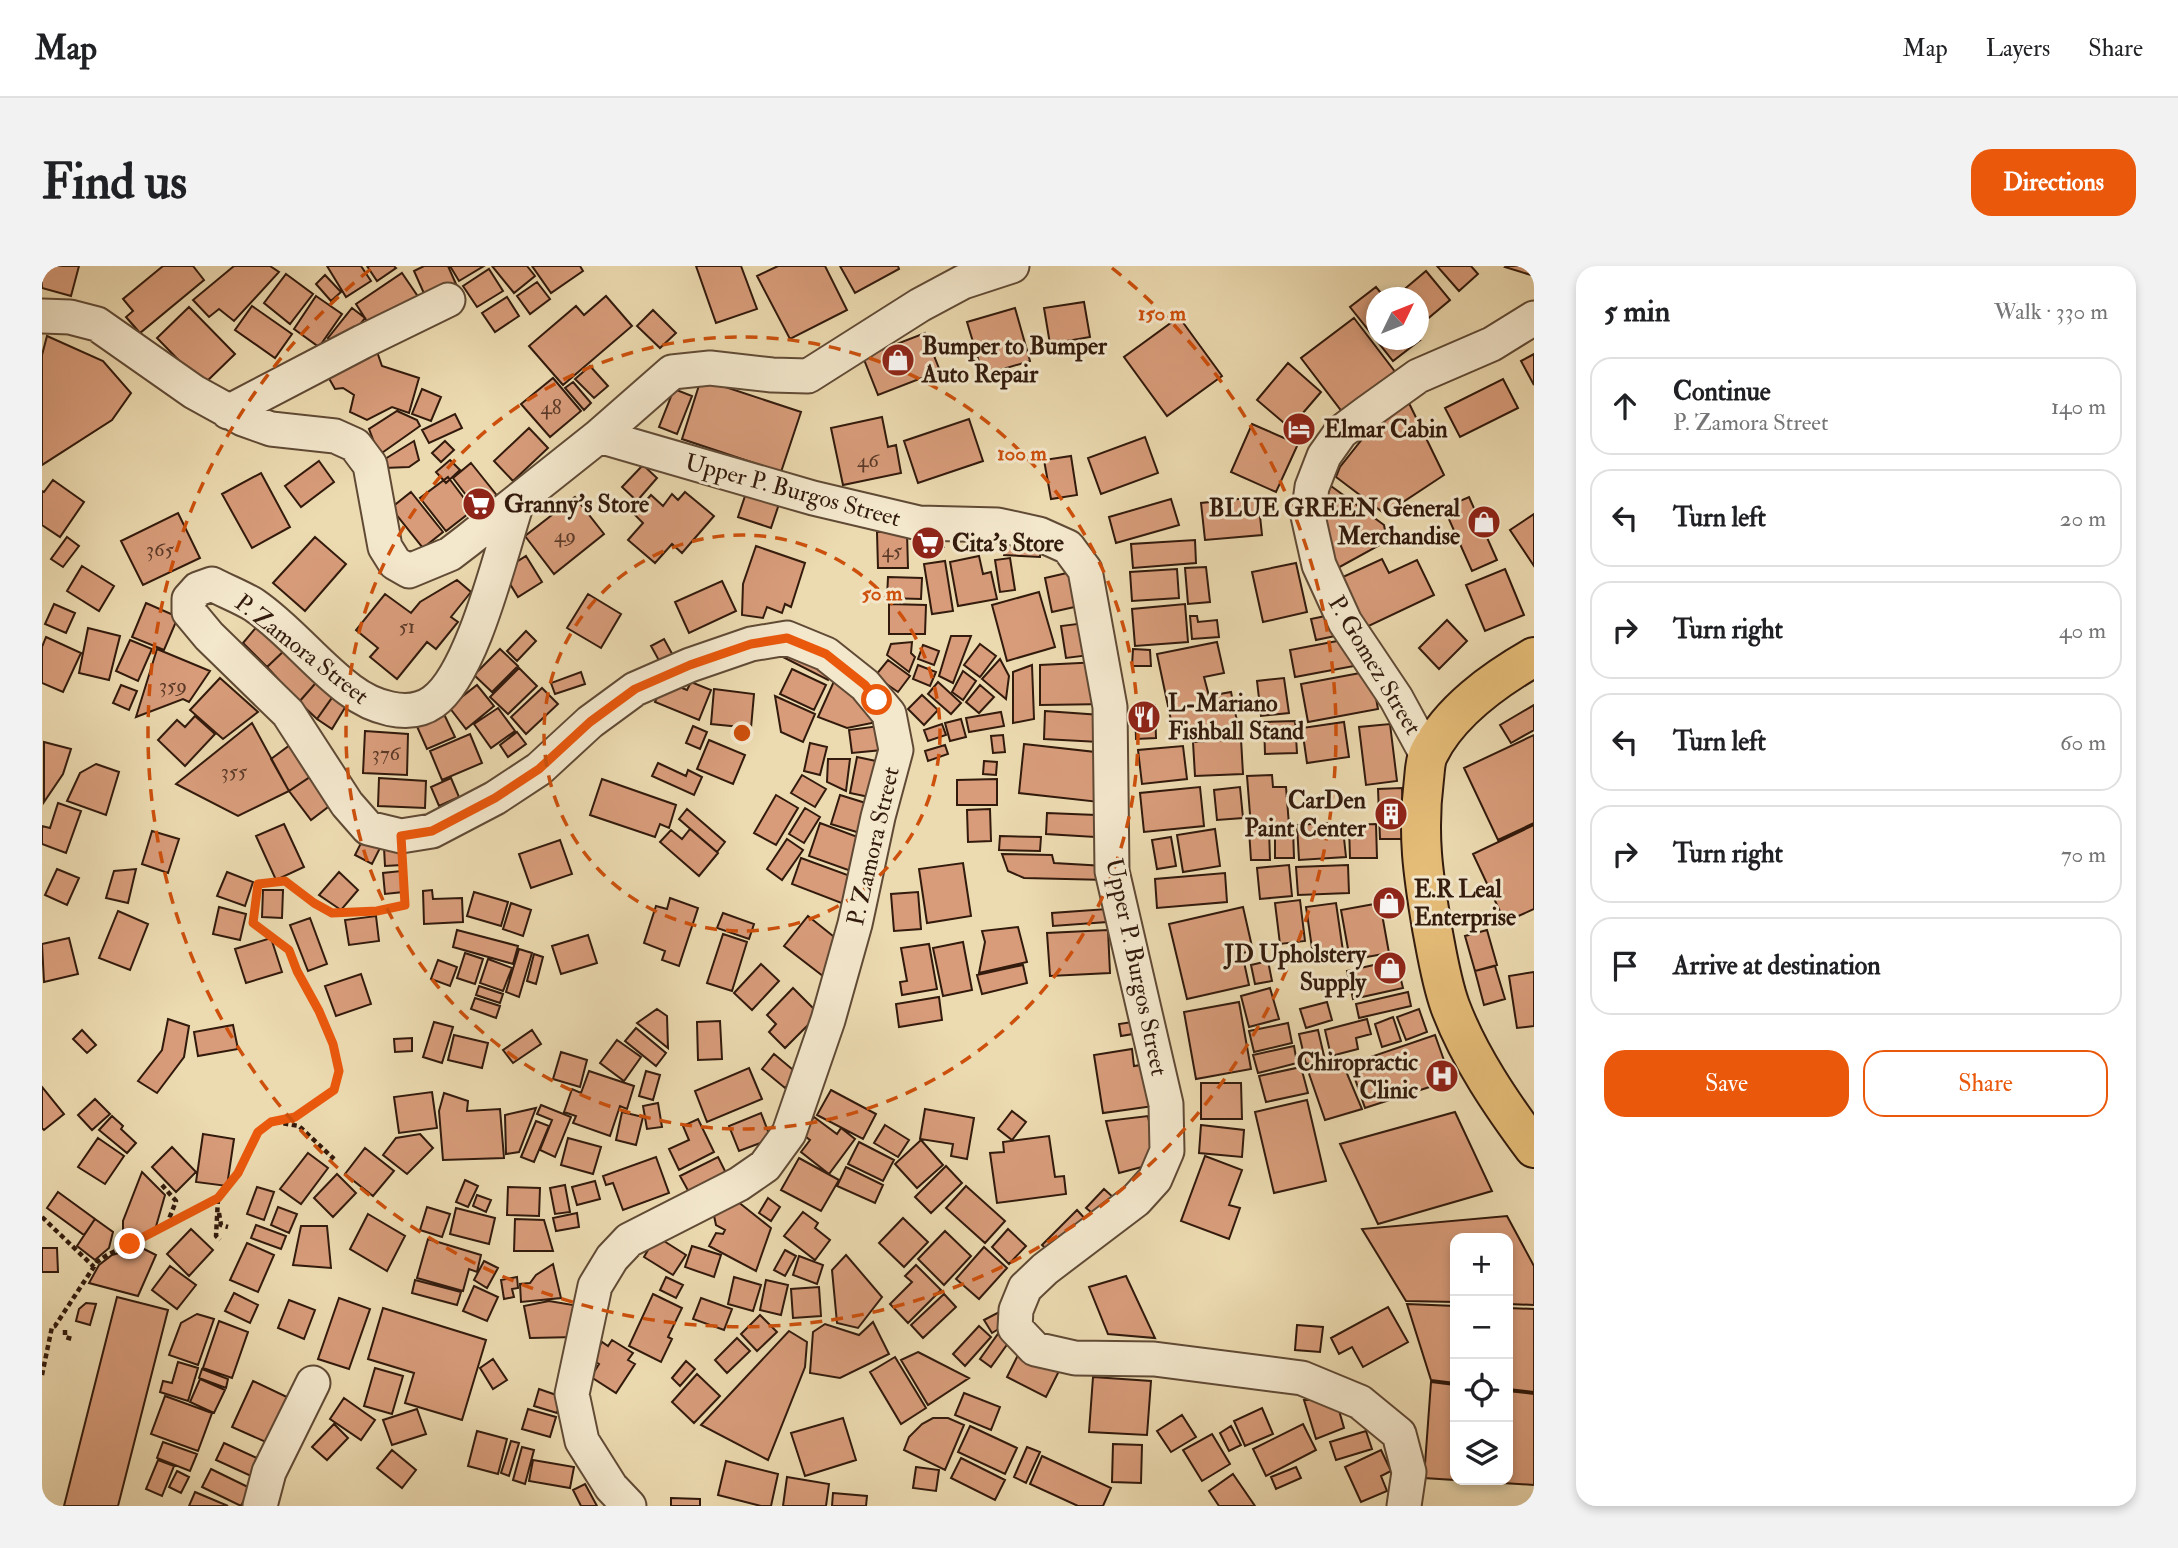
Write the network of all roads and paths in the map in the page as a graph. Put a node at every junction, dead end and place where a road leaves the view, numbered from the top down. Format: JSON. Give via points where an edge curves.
{"nodes":[{"id":1,"x":1012,"y":266,"type":"edge"},
{"id":2,"x":959,"y":274,"type":"edge"},
{"id":3,"x":448,"y":300,"type":"dead end"},
{"id":4,"x":42,"y":316,"type":"edge"},
{"id":5,"x":1534,"y":318,"type":"edge"},
{"id":6,"x":228,"y":412,"type":"junction"},
{"id":7,"x":599,"y":436,"type":"junction"},
{"id":8,"x":516,"y":503,"type":"junction"},
{"id":9,"x":1534,"y":657,"type":"edge"},
{"id":10,"x":1427,"y":755,"type":"junction"},
{"id":11,"x":401,"y":836,"type":"junction"},
{"id":12,"x":271,"y":1122,"type":"junction"},
{"id":13,"x":1534,"y":1148,"type":"edge"},
{"id":14,"x":334,"y":1159,"type":"dead end"},
{"id":15,"x":162,"y":1185,"type":"dead end"},
{"id":16,"x":218,"y":1198,"type":"junction"},
{"id":17,"x":42,"y":1217,"type":"edge"},
{"id":18,"x":167,"y":1225,"type":"junction"},
{"id":19,"x":228,"y":1227,"type":"dead end"},
{"id":20,"x":220,"y":1240,"type":"dead end"},
{"id":21,"x":94,"y":1268,"type":"junction"},
{"id":22,"x":65,"y":1330,"type":"dead end"},
{"id":23,"x":72,"y":1339,"type":"dead end"},
{"id":24,"x":42,"y":1375,"type":"edge"},
{"id":25,"x":313,"y":1383,"type":"dead end"},
{"id":26,"x":260,"y":1506,"type":"edge"},
{"id":27,"x":629,"y":1506,"type":"edge"},
{"id":28,"x":1404,"y":1506,"type":"edge"}],
"edges":[{"from":1,"to":2,"type":"street"},
{"from":2,"to":7,"type":"street","via":[[920,305],[808,376],[710,368],[672,372]]},
{"from":3,"to":6,"type":"street"},
{"from":4,"to":6,"type":"street","via":[[97,324]]},
{"from":5,"to":10,"type":"street","name":"P. Gomez Street","via":[[1492,344],[1418,376],[1357,419],[1324,456],[1312,487],[1308,516],[1319,565],[1345,622],[1396,698]]},
{"from":6,"to":8,"type":"street","via":[[271,429],[335,436],[355,444],[370,465],[385,547],[395,563],[409,571],[450,554]]},
{"from":7,"to":8,"type":"street"},
{"from":7,"to":28,"type":"street","name":"Upper P. Burgos Street","via":[[826,501],[919,523],[998,525],[1039,534],[1068,547],[1085,570],[1110,707],[1112,871],[1166,1104],[1167,1151],[1155,1179],[1136,1200],[1026,1288],[1016,1310],[1015,1328],[1035,1349],[1075,1358],[1154,1359],[1302,1378],[1360,1402],[1399,1434],[1409,1472]]},
{"from":8,"to":11,"type":"street","name":"P. Zamora Street","via":[[466,657],[433,703],[410,710],[378,708],[350,690],[254,605],[212,584],[189,599],[189,612],[288,713],[347,804],[368,828]]},
{"from":9,"to":10,"type":"highway","via":[[1453,718]]},
{"from":10,"to":13,"type":"highway","via":[[1420,813],[1421,862],[1441,974],[1469,1048]]},
{"from":11,"to":12,"type":"path","via":[[405,905],[332,913],[285,881],[258,884],[253,923],[289,950],[324,1022],[339,1071],[334,1090],[295,1117]]},
{"from":11,"to":27,"type":"street","name":"P. Zamora Street","via":[[432,831],[495,798],[539,769],[635,689],[751,644],[787,638],[826,654],[865,685],[889,714],[896,750],[855,924],[789,1133],[765,1166],[739,1184],[629,1240],[595,1286],[572,1394],[582,1441]]},
{"from":12,"to":14,"type":"path","via":[[299,1126]]},
{"from":12,"to":16,"type":"path","via":[[258,1132],[238,1173]]},
{"from":15,"to":18,"type":"path","via":[[176,1201]]},
{"from":16,"to":18,"type":"path"},
{"from":16,"to":19,"type":"path","via":[[221,1225]]},
{"from":16,"to":20,"type":"path","via":[[216,1236]]},
{"from":17,"to":21,"type":"path"},
{"from":18,"to":21,"type":"path","via":[[107,1255]]},
{"from":21,"to":24,"type":"path","via":[[54,1328]]},
{"from":22,"to":23,"type":"path","via":[[65,1337]]},
{"from":25,"to":26,"type":"street","via":[[269,1472]]}]}
